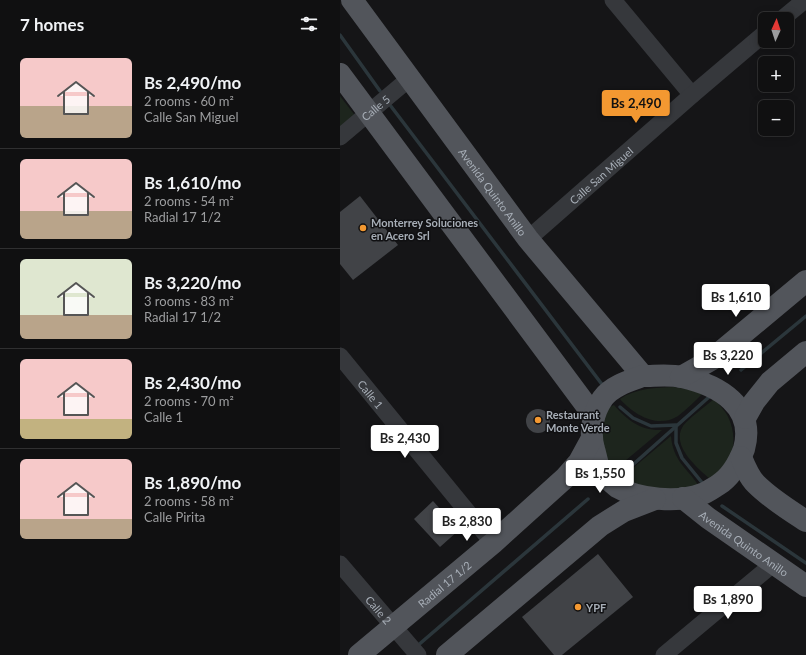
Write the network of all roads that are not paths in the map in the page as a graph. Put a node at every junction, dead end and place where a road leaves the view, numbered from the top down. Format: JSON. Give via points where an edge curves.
{"nodes":[{"id":1,"x":352,"y":0,"type":"edge"},
{"id":2,"x":613,"y":0,"type":"edge"},
{"id":3,"x":805,"y":0,"type":"edge"},
{"id":4,"x":790,"y":12,"type":"edge"},
{"id":5,"x":758,"y":39,"type":"edge"},
{"id":6,"x":340,"y":74,"type":"edge"},
{"id":7,"x":410,"y":78,"type":"junction"},
{"id":8,"x":692,"y":95,"type":"junction"},
{"id":9,"x":369,"y":112,"type":"junction"},
{"id":10,"x":340,"y":137,"type":"edge"},
{"id":11,"x":528,"y":239,"type":"junction"},
{"id":12,"x":806,"y":281,"type":"edge"},
{"id":13,"x":806,"y":352,"type":"edge"},
{"id":14,"x":340,"y":356,"type":"edge"},
{"id":15,"x":643,"y":376,"type":"junction"},
{"id":16,"x":681,"y":377,"type":"junction"},
{"id":17,"x":594,"y":416,"type":"junction"},
{"id":18,"x":745,"y":418,"type":"junction"},
{"id":19,"x":591,"y":440,"type":"junction"},
{"id":20,"x":741,"y":457,"type":"junction"},
{"id":21,"x":683,"y":498,"type":"junction"},
{"id":22,"x":655,"y":499,"type":"junction"},
{"id":23,"x":806,"y":521,"type":"edge"},
{"id":24,"x":493,"y":543,"type":"junction"},
{"id":25,"x":340,"y":564,"type":"edge"},
{"id":26,"x":773,"y":564,"type":"junction"},
{"id":27,"x":806,"y":586,"type":"edge"},
{"id":28,"x":396,"y":630,"type":"junction"},
{"id":29,"x":359,"y":655,"type":"edge"},
{"id":30,"x":418,"y":655,"type":"edge"},
{"id":31,"x":447,"y":655,"type":"edge"},
{"id":32,"x":664,"y":655,"type":"edge"}],
"edges":[{"from":1,"to":7,"type":"main road","name":"Avenida Quinto Anillo"},
{"from":2,"to":8,"type":"street"},
{"from":3,"to":4,"type":"street"},
{"from":5,"to":8,"type":"street","name":"Calle San Miguel"},
{"from":6,"to":9,"type":"main road"},
{"from":7,"to":9,"type":"street","name":"Calle 5"},
{"from":7,"to":11,"type":"main road","name":"Avenida Quinto Anillo"},
{"from":8,"to":11,"type":"street","name":"Calle San Miguel"},
{"from":9,"to":10,"type":"street","name":"Calle 5"},
{"from":9,"to":17,"type":"main road"},
{"from":11,"to":15,"type":"main road","name":"Avenida Quinto Anillo"},
{"from":12,"to":16,"type":"main road","via":[[712,360]]},
{"from":13,"to":18,"type":"main road","via":[[770,382]]},
{"from":14,"to":24,"type":"street","name":"Calle 1"},
{"from":15,"to":16,"type":"main road"},
{"from":15,"to":17,"type":"main road","via":[[619,385],[604,397]]},
{"from":16,"to":18,"type":"main road","via":[[712,387],[731,398]]},
{"from":17,"to":19,"type":"main road"},
{"from":18,"to":20,"type":"main road","via":[[747,438]]},
{"from":19,"to":22,"type":"main road","via":[[599,468],[617,486],[634,494]]},
{"from":19,"to":24,"type":"main road","name":"Radial 17 1/2","via":[[580,462],[565,478]]},
{"from":20,"to":21,"type":"main road","via":[[733,471],[720,484],[702,494]]},
{"from":20,"to":23,"type":"main road","via":[[756,484]]},
{"from":21,"to":22,"type":"main road"},
{"from":21,"to":26,"type":"main road","name":"Avenida Quinto Anillo"},
{"from":22,"to":31,"type":"main road","via":[[624,511],[600,526]]},
{"from":24,"to":28,"type":"main road","name":"Radial 17 1/2"},
{"from":25,"to":28,"type":"street","name":"Calle 2"},
{"from":26,"to":27,"type":"main road","name":"Avenida Quinto Anillo"},
{"from":26,"to":32,"type":"street"},
{"from":28,"to":29,"type":"main road","name":"Radial 17 1/2"},
{"from":28,"to":30,"type":"street","name":"Calle 2"}]}
